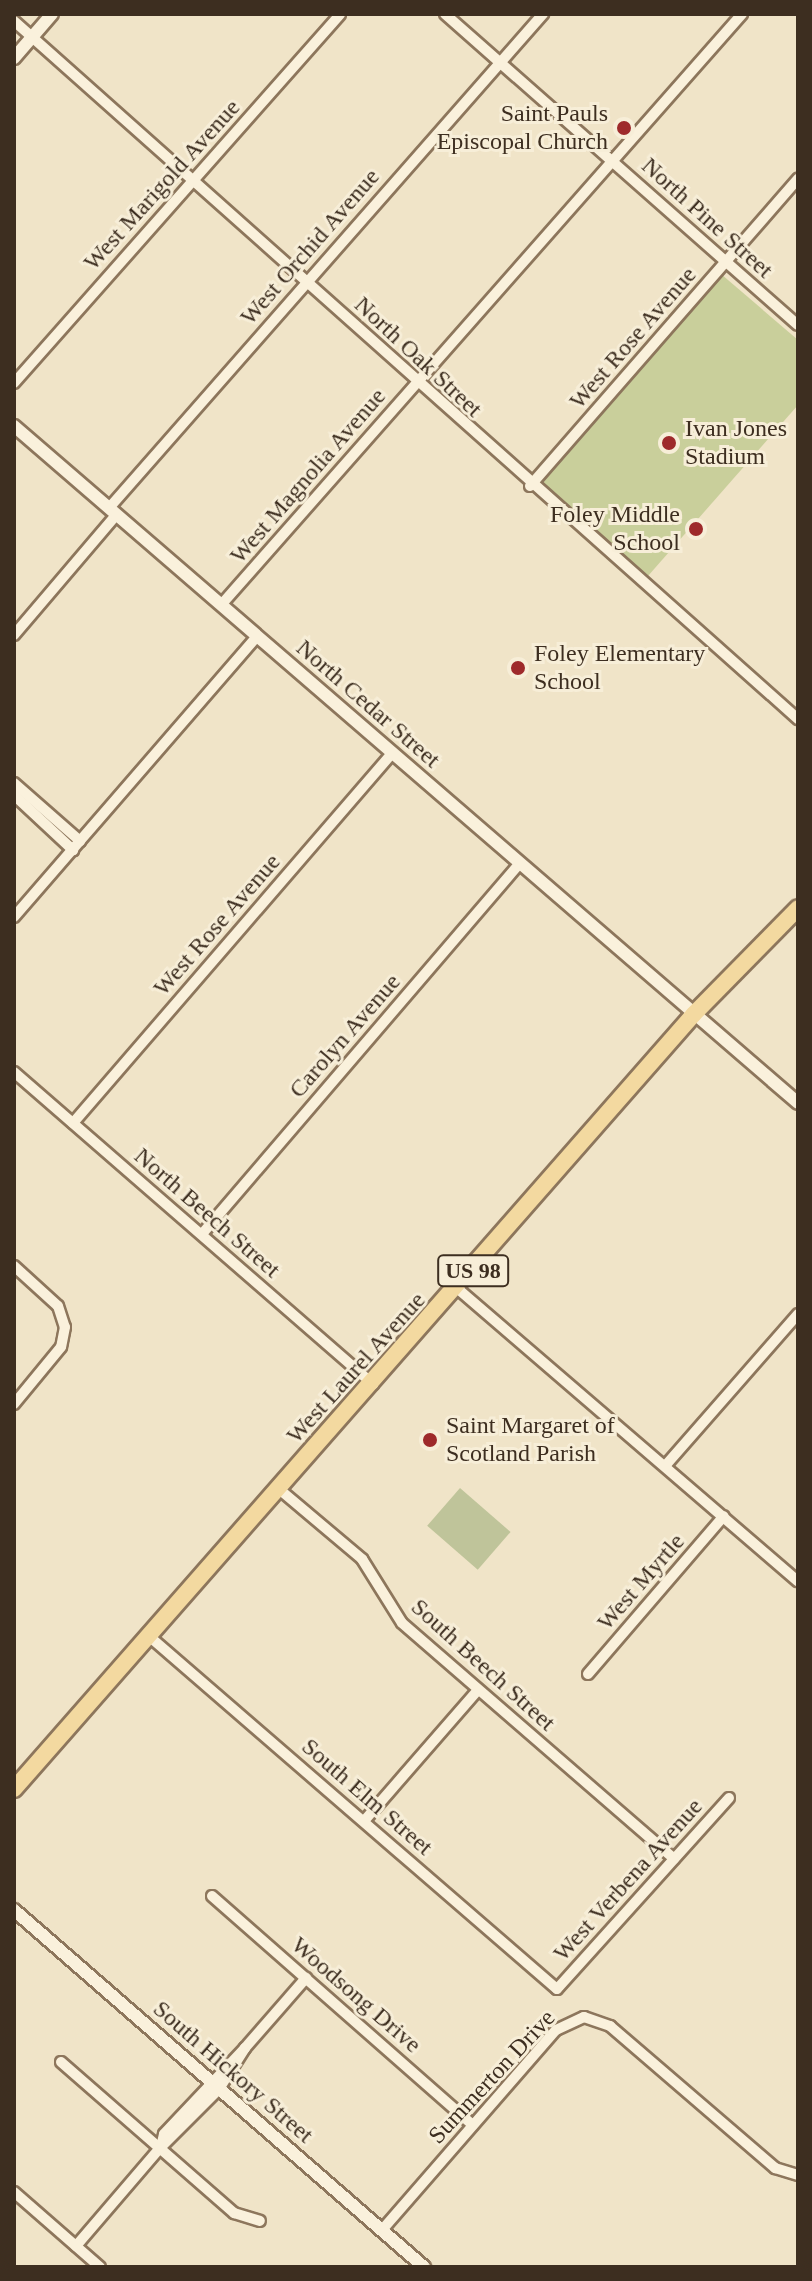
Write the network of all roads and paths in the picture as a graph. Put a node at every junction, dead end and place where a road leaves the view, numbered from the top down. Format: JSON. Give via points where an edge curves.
{"nodes":[{"id":1,"x":52,"y":14,"type":"edge"},
{"id":2,"x":340,"y":14,"type":"edge"},
{"id":3,"x":445,"y":14,"type":"edge"},
{"id":4,"x":543,"y":14,"type":"edge"},
{"id":5,"x":742,"y":14,"type":"edge"},
{"id":6,"x":14,"y":21,"type":"edge"},
{"id":7,"x":32,"y":37,"type":"junction"},
{"id":8,"x":14,"y":58,"type":"edge"},
{"id":9,"x":500,"y":62,"type":"junction"},
{"id":10,"x":614,"y":161,"type":"junction"},
{"id":11,"x":798,"y":179,"type":"edge"},
{"id":12,"x":193,"y":180,"type":"junction"},
{"id":13,"x":726,"y":261,"type":"junction"},
{"id":14,"x":307,"y":281,"type":"junction"},
{"id":15,"x":798,"y":325,"type":"edge"},
{"id":16,"x":14,"y":383,"type":"edge"},
{"id":17,"x":417,"y":383,"type":"junction"},
{"id":18,"x":14,"y":426,"type":"edge"},
{"id":19,"x":530,"y":486,"type":"junction"},
{"id":20,"x":112,"y":511,"type":"junction"},
{"id":21,"x":221,"y":605,"type":"junction"},
{"id":22,"x":14,"y":635,"type":"edge"},
{"id":23,"x":257,"y":636,"type":"junction"},
{"id":24,"x":798,"y":719,"type":"edge"},
{"id":25,"x":392,"y":753,"type":"junction"},
{"id":26,"x":14,"y":783,"type":"edge"},
{"id":27,"x":14,"y":795,"type":"edge"},
{"id":28,"x":77,"y":845,"type":"junction"},
{"id":29,"x":519,"y":864,"type":"junction"},
{"id":30,"x":798,"y":908,"type":"edge"},
{"id":31,"x":14,"y":917,"type":"edge"},
{"id":32,"x":694,"y":1014,"type":"junction"},
{"id":33,"x":14,"y":1072,"type":"edge"},
{"id":34,"x":798,"y":1103,"type":"edge"},
{"id":35,"x":73,"y":1123,"type":"junction"},
{"id":36,"x":202,"y":1234,"type":"junction"},
{"id":37,"x":14,"y":1266,"type":"edge"},
{"id":38,"x":458,"y":1289,"type":"junction"},
{"id":39,"x":798,"y":1314,"type":"edge"},
{"id":40,"x":373,"y":1384,"type":"junction"},
{"id":41,"x":14,"y":1404,"type":"edge"},
{"id":42,"x":665,"y":1466,"type":"junction"},
{"id":43,"x":279,"y":1489,"type":"junction"},
{"id":44,"x":724,"y":1516,"type":"junction"},
{"id":45,"x":798,"y":1581,"type":"edge"},
{"id":46,"x":150,"y":1637,"type":"junction"},
{"id":47,"x":588,"y":1674,"type":"dead end"},
{"id":48,"x":478,"y":1690,"type":"junction"},
{"id":49,"x":14,"y":1789,"type":"edge"},
{"id":50,"x":729,"y":1798,"type":"dead end"},
{"id":51,"x":364,"y":1821,"type":"junction"},
{"id":52,"x":674,"y":1859,"type":"junction"},
{"id":53,"x":212,"y":1896,"type":"dead end"},
{"id":54,"x":14,"y":1910,"type":"edge"},
{"id":55,"x":306,"y":1978,"type":"junction"},
{"id":56,"x":557,"y":1989,"type":"joint"},
{"id":57,"x":61,"y":2062,"type":"dead end"},
{"id":58,"x":214,"y":2085,"type":"junction"},
{"id":59,"x":473,"y":2125,"type":"junction"},
{"id":60,"x":161,"y":2147,"type":"junction"},
{"id":61,"x":798,"y":2175,"type":"edge"},
{"id":62,"x":14,"y":2192,"type":"edge"},
{"id":63,"x":260,"y":2221,"type":"dead end"},
{"id":64,"x":382,"y":2230,"type":"junction"},
{"id":65,"x":76,"y":2246,"type":"junction"},
{"id":66,"x":100,"y":2267,"type":"edge"},
{"id":67,"x":424,"y":2267,"type":"edge"}],
"edges":[{"from":1,"to":7,"type":"street"},
{"from":2,"to":12,"type":"street","name":"West Marigold Avenue"},
{"from":3,"to":9,"type":"street","name":"North Pine Street"},
{"from":4,"to":9,"type":"street","name":"West Orchid Avenue"},
{"from":5,"to":10,"type":"street","name":"West Magnolia Avenue"},
{"from":6,"to":7,"type":"street","name":"North Oak Street"},
{"from":7,"to":8,"type":"street"},
{"from":7,"to":12,"type":"street","name":"North Oak Street"},
{"from":9,"to":10,"type":"street","name":"North Pine Street"},
{"from":9,"to":14,"type":"street","name":"West Orchid Avenue"},
{"from":10,"to":13,"type":"street","name":"North Pine Street"},
{"from":10,"to":17,"type":"street","name":"West Magnolia Avenue"},
{"from":11,"to":13,"type":"street","name":"West Rose Avenue"},
{"from":12,"to":14,"type":"street","name":"North Oak Street"},
{"from":12,"to":16,"type":"street","name":"West Marigold Avenue"},
{"from":13,"to":15,"type":"street","name":"North Pine Street"},
{"from":13,"to":19,"type":"street","name":"West Rose Avenue"},
{"from":14,"to":17,"type":"street","name":"North Oak Street"},
{"from":14,"to":20,"type":"street","name":"West Orchid Avenue"},
{"from":17,"to":19,"type":"street","name":"North Oak Street"},
{"from":17,"to":21,"type":"street","name":"West Magnolia Avenue"},
{"from":18,"to":20,"type":"street","name":"North Cedar Street"},
{"from":19,"to":24,"type":"street","name":"North Oak Street"},
{"from":20,"to":21,"type":"street","name":"North Cedar Street"},
{"from":20,"to":22,"type":"street","name":"West Orchid Avenue"},
{"from":21,"to":23,"type":"street","name":"North Cedar Street"},
{"from":23,"to":25,"type":"street","name":"North Cedar Street"},
{"from":23,"to":28,"type":"street"},
{"from":25,"to":29,"type":"street","name":"North Cedar Street"},
{"from":25,"to":35,"type":"street","name":"West Rose Avenue"},
{"from":26,"to":28,"type":"street"},
{"from":27,"to":28,"type":"street"},
{"from":28,"to":31,"type":"street"},
{"from":29,"to":32,"type":"street","name":"North Cedar Street"},
{"from":29,"to":36,"type":"street","name":"Carolyn Avenue"},
{"from":30,"to":32,"type":"main road","name":"West Laurel Avenue","number":"US 98"},
{"from":32,"to":34,"type":"street","name":"North Cedar Street"},
{"from":32,"to":38,"type":"main road","name":"West Laurel Avenue","number":"US 98"},
{"from":33,"to":35,"type":"street","name":"North Beech Street"},
{"from":35,"to":36,"type":"street","name":"North Beech Street"},
{"from":36,"to":40,"type":"street","name":"North Beech Street"},
{"from":37,"to":41,"type":"street","via":[[58,1306],[65,1327],[61,1347]]},
{"from":38,"to":40,"type":"main road","name":"West Laurel Avenue","number":"US 98"},
{"from":38,"to":42,"type":"street"},
{"from":39,"to":42,"type":"street"},
{"from":40,"to":43,"type":"main road","name":"West Laurel Avenue","number":"US 98"},
{"from":42,"to":44,"type":"street"},
{"from":43,"to":46,"type":"main road","name":"West Laurel Avenue","number":"US 98"},
{"from":43,"to":48,"type":"street","name":"South Beech Street","via":[[362,1559],[395,1615]]},
{"from":44,"to":45,"type":"street"},
{"from":44,"to":47,"type":"street","name":"West Myrtle"},
{"from":46,"to":49,"type":"main road","name":"West Laurel Avenue","number":"US 98"},
{"from":46,"to":51,"type":"street","name":"South Elm Street"},
{"from":48,"to":51,"type":"street"},
{"from":48,"to":52,"type":"street","name":"South Beech Street"},
{"from":50,"to":52,"type":"street","name":"West Verbena Avenue"},
{"from":51,"to":56,"type":"street","name":"South Elm Street"},
{"from":52,"to":56,"type":"street","name":"West Verbena Avenue"},
{"from":53,"to":55,"type":"street","name":"Woodsong Drive"},
{"from":54,"to":58,"type":"street","name":"South Hickory Street"},
{"from":55,"to":58,"type":"street"},
{"from":55,"to":59,"type":"street","name":"Woodsong Drive"},
{"from":57,"to":60,"type":"street"},
{"from":58,"to":60,"type":"street"},
{"from":58,"to":64,"type":"street","name":"South Hickory Street"},
{"from":59,"to":61,"type":"street","name":"Summerton Drive","via":[[556,2030],[584,2017],[610,2026],[775,2168]]},
{"from":59,"to":64,"type":"street","name":"Summerton Drive"},
{"from":60,"to":63,"type":"street","via":[[234,2213]]},
{"from":60,"to":65,"type":"street"},
{"from":62,"to":65,"type":"street"},
{"from":64,"to":67,"type":"street","name":"South Hickory Street"},
{"from":65,"to":66,"type":"street"}]}
